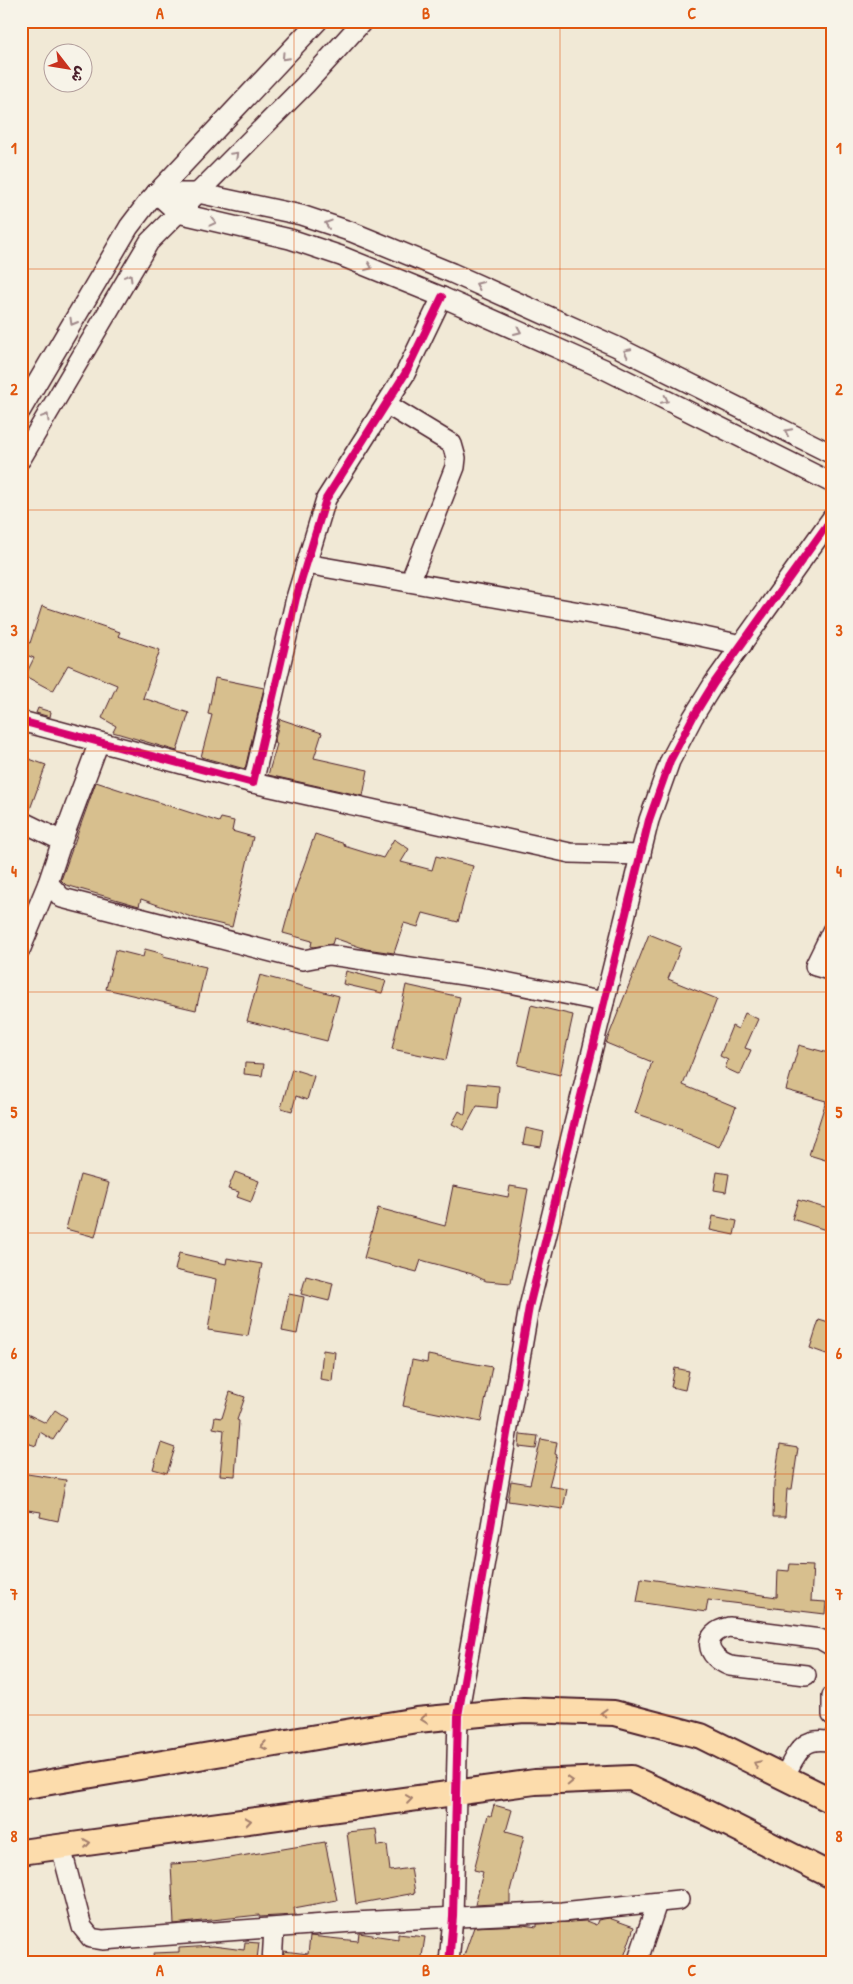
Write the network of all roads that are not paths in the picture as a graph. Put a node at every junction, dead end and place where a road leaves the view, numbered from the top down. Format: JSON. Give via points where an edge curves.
{"nodes":[{"id":1,"x":318,"y":21,"type":"edge"},
{"id":2,"x":363,"y":21,"type":"edge"},
{"id":3,"x":156,"y":193,"type":"junction"},
{"id":4,"x":198,"y":193,"type":"junction"},
{"id":5,"x":178,"y":213,"type":"junction"},
{"id":6,"x":442,"y":297,"type":"junction"},
{"id":7,"x":386,"y":404,"type":"junction"},
{"id":8,"x":21,"y":410,"type":"edge"},
{"id":9,"x":832,"y":454,"type":"edge"},
{"id":10,"x":21,"y":459,"type":"edge"},
{"id":11,"x":832,"y":483,"type":"edge"},
{"id":12,"x":832,"y":518,"type":"edge"},
{"id":13,"x":306,"y":564,"type":"junction"},
{"id":14,"x":410,"y":582,"type":"junction"},
{"id":15,"x":742,"y":645,"type":"junction"},
{"id":16,"x":21,"y":722,"type":"edge"},
{"id":17,"x":99,"y":742,"type":"junction"},
{"id":18,"x":253,"y":784,"type":"junction"},
{"id":19,"x":21,"y":821,"type":"edge"},
{"id":20,"x":62,"y":841,"type":"junction"},
{"id":21,"x":640,"y":855,"type":"junction"},
{"id":22,"x":48,"y":883,"type":"junction"},
{"id":23,"x":832,"y":932,"type":"edge"},
{"id":24,"x":21,"y":948,"type":"edge"},
{"id":25,"x":832,"y":971,"type":"edge"},
{"id":26,"x":604,"y":1002,"type":"junction"},
{"id":27,"x":832,"y":1646,"type":"edge"},
{"id":28,"x":806,"y":1675,"type":"dead end"},
{"id":29,"x":832,"y":1696,"type":"edge"},
{"id":30,"x":832,"y":1715,"type":"edge"},
{"id":31,"x":458,"y":1716,"type":"junction"},
{"id":32,"x":832,"y":1742,"type":"edge"},
{"id":33,"x":784,"y":1777,"type":"junction"},
{"id":34,"x":21,"y":1787,"type":"edge"},
{"id":35,"x":458,"y":1792,"type":"junction"},
{"id":36,"x":832,"y":1801,"type":"edge"},
{"id":37,"x":61,"y":1847,"type":"junction"},
{"id":38,"x":21,"y":1852,"type":"edge"},
{"id":39,"x":832,"y":1876,"type":"edge"},
{"id":40,"x":679,"y":1900,"type":"dead end"},
{"id":41,"x":657,"y":1902,"type":"junction"},
{"id":42,"x":453,"y":1917,"type":"junction"},
{"id":43,"x":274,"y":1929,"type":"junction"},
{"id":44,"x":453,"y":1962,"type":"edge"},
{"id":45,"x":272,"y":1963,"type":"edge"},
{"id":46,"x":637,"y":1963,"type":"edge"}],
"edges":[{"from":1,"to":3,"type":"street","one_way":true},
{"from":4,"to":2,"type":"street","one_way":true},
{"from":3,"to":4,"type":"street"},
{"from":3,"to":5,"type":"street"},
{"from":3,"to":8,"type":"street","one_way":true,"via":[[129,227]]},
{"from":4,"to":5,"type":"street"},
{"from":9,"to":4,"type":"street","one_way":true,"via":[[615,346],[452,273],[301,215]]},
{"from":5,"to":6,"type":"street","one_way":true,"via":[[290,239]]},
{"from":10,"to":5,"type":"street","one_way":true,"via":[[149,242]]},
{"from":6,"to":7,"type":"street","via":[[405,374]]},
{"from":6,"to":11,"type":"street","one_way":true,"via":[[604,369]]},
{"from":7,"to":13,"type":"street","via":[[326,499]]},
{"from":7,"to":14,"type":"street","via":[[452,444],[456,458]]},
{"from":12,"to":15,"type":"street"},
{"from":13,"to":14,"type":"street"},
{"from":13,"to":18,"type":"street"},
{"from":14,"to":15,"type":"street","via":[[620,619]]},
{"from":15,"to":21,"type":"street","via":[[698,708],[670,761]]},
{"from":16,"to":17,"type":"street"},
{"from":17,"to":18,"type":"street"},
{"from":17,"to":20,"type":"street"},
{"from":18,"to":21,"type":"street","via":[[570,852]]},
{"from":19,"to":20,"type":"street"},
{"from":20,"to":22,"type":"street"},
{"from":21,"to":26,"type":"street"},
{"from":22,"to":24,"type":"street"},
{"from":22,"to":26,"type":"street","via":[[62,898],[303,960],[330,955],[490,979]]},
{"from":23,"to":25,"type":"street","via":[[815,966]]},
{"from":26,"to":31,"type":"street","via":[[529,1307]]},
{"from":27,"to":28,"type":"street","via":[[820,1639],[729,1627],[721,1628],[711,1638],[709,1647],[713,1657],[730,1666]]},
{"from":29,"to":30,"type":"street"},
{"from":33,"to":31,"type":"main road","one_way":true,"via":[[700,1736],[614,1713],[524,1710]]},
{"from":31,"to":34,"type":"main road","one_way":true,"via":[[417,1720]]},
{"from":31,"to":35,"type":"street"},
{"from":32,"to":33,"type":"street","via":[[807,1742]]},
{"from":33,"to":36,"type":"main road"},
{"from":37,"to":35,"type":"main road","one_way":true},
{"from":35,"to":39,"type":"main road","one_way":true,"via":[[535,1782],[631,1778]]},
{"from":35,"to":42,"type":"street"},
{"from":37,"to":38,"type":"main road"},
{"from":37,"to":43,"type":"street","via":[[82,1927],[91,1938],[103,1940]]},
{"from":40,"to":41,"type":"street"},
{"from":41,"to":42,"type":"street","via":[[562,1912]]},
{"from":41,"to":46,"type":"street"},
{"from":42,"to":43,"type":"street"},
{"from":42,"to":44,"type":"street"},
{"from":43,"to":45,"type":"street"}]}
